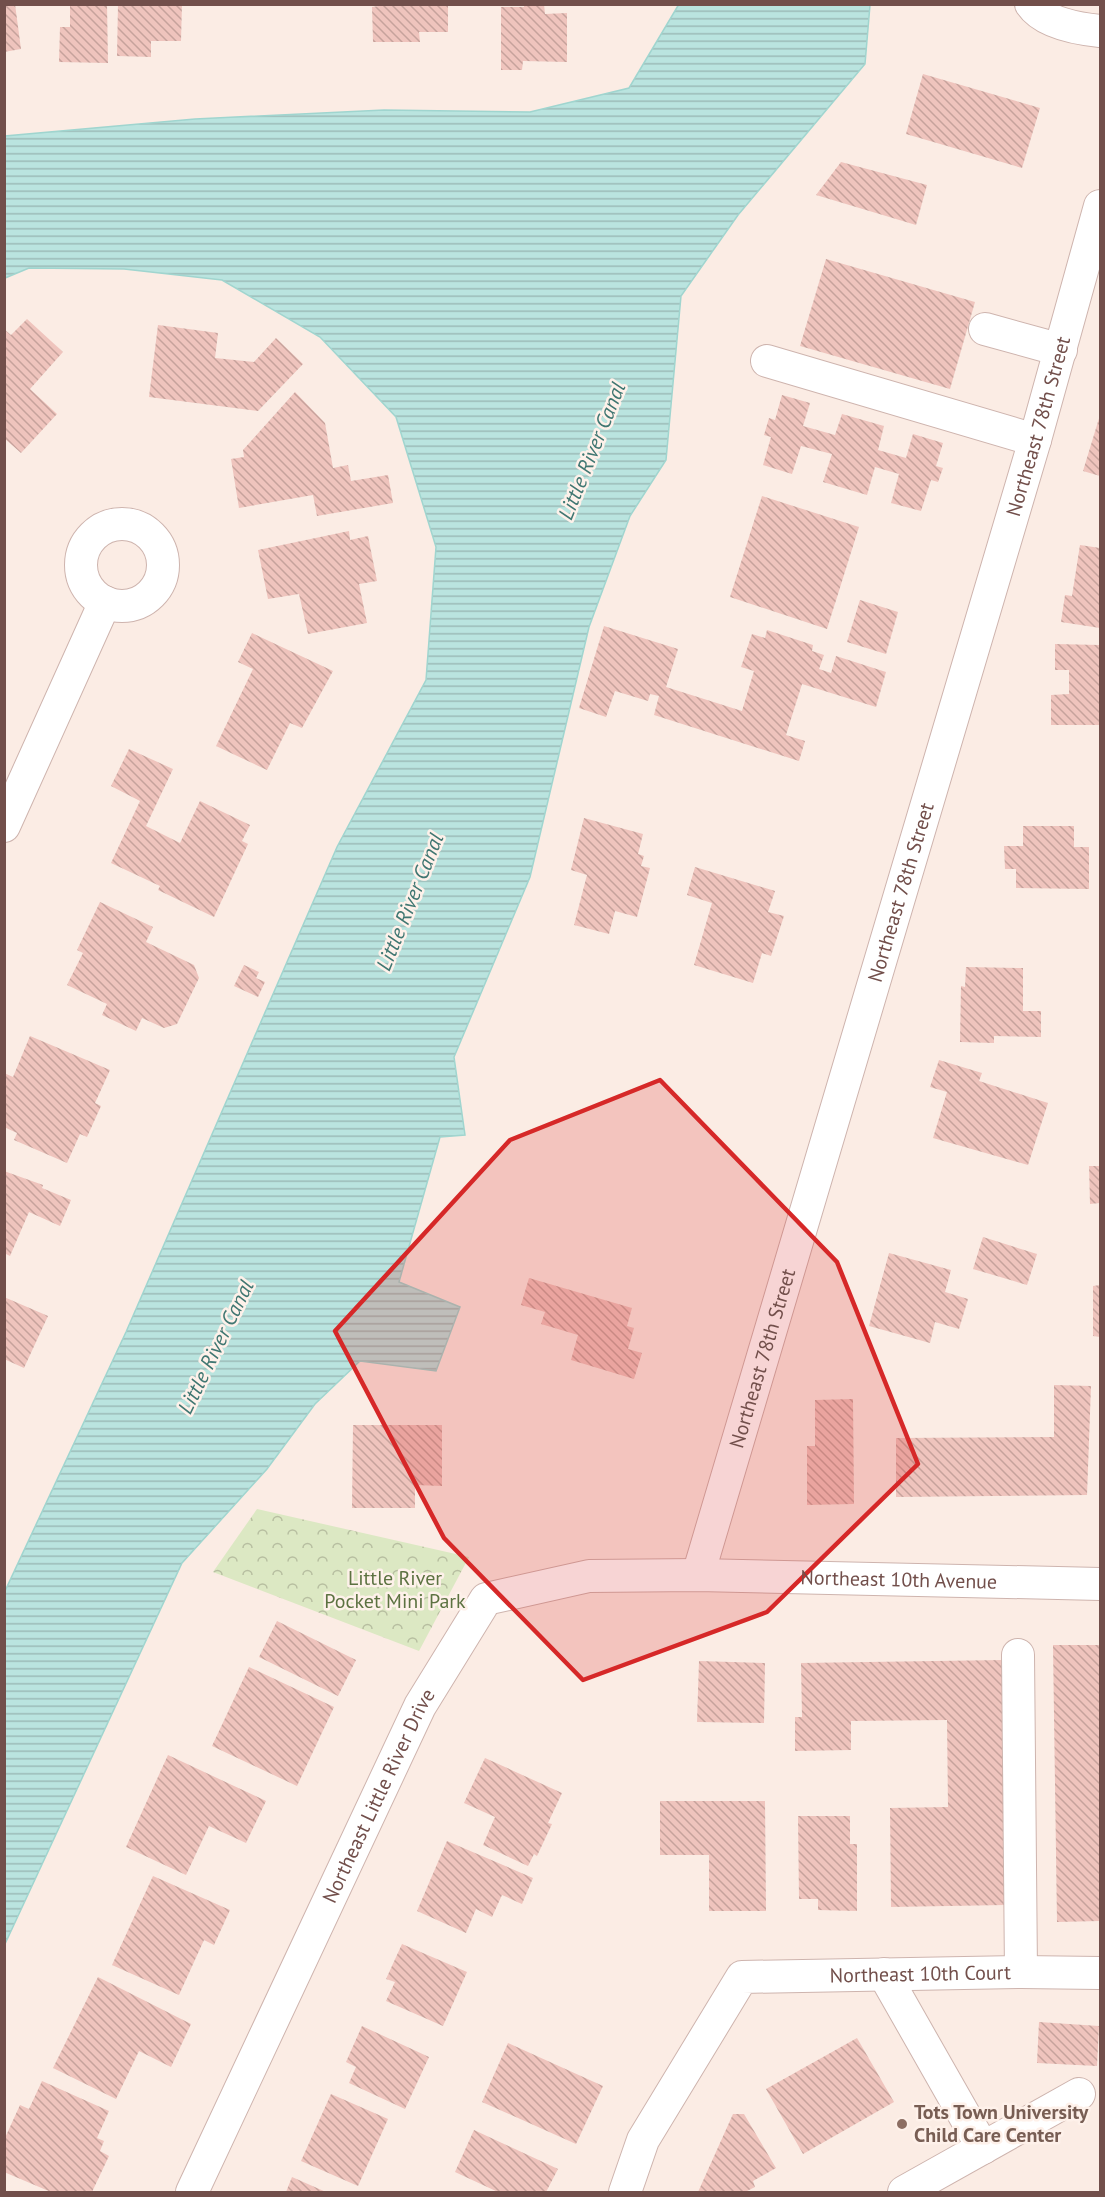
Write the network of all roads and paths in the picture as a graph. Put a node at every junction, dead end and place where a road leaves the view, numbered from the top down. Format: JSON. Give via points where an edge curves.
{"nodes":[{"id":1,"x":1031,"y":4,"type":"edge"},
{"id":2,"x":1101,"y":31,"type":"edge"},
{"id":3,"x":1101,"y":206,"type":"edge"},
{"id":4,"x":984,"y":329,"type":"dead end"},
{"id":5,"x":1061,"y":350,"type":"junction"},
{"id":6,"x":766,"y":361,"type":"dead end"},
{"id":7,"x":1035,"y":440,"type":"junction"},
{"id":8,"x":105,"y":602,"type":"dead end"},
{"id":9,"x":4,"y":826,"type":"edge"},
{"id":10,"x":698,"y":1575,"type":"junction"},
{"id":11,"x":1101,"y":1584,"type":"edge"},
{"id":12,"x":1018,"y":1655,"type":"dead end"},
{"id":13,"x":1022,"y":1972,"type":"junction"},
{"id":14,"x":1101,"y":1973,"type":"edge"},
{"id":15,"x":884,"y":1974,"type":"junction"},
{"id":16,"x":1079,"y":2094,"type":"dead end"},
{"id":17,"x":983,"y":2148,"type":"junction"},
{"id":18,"x":192,"y":2193,"type":"edge"},
{"id":19,"x":625,"y":2193,"type":"edge"},
{"id":20,"x":904,"y":2193,"type":"edge"}],
"edges":[{"from":1,"to":2,"type":"street","via":[[1035,10],[1077,29]]},
{"from":3,"to":5,"type":"street","name":"Northeast 78th Street"},
{"from":4,"to":5,"type":"street"},
{"from":5,"to":7,"type":"street","name":"Northeast 78th Street"},
{"from":6,"to":7,"type":"street"},
{"from":7,"to":10,"type":"street","name":"Northeast 78th Street"},
{"from":8,"to":9,"type":"street"},
{"from":10,"to":11,"type":"street","name":"Northeast 10th Avenue"},
{"from":10,"to":18,"type":"street","name":"Northeast Little River Drive","via":[[589,1576],[486,1599],[420,1706]]},
{"from":12,"to":13,"type":"street"},
{"from":13,"to":14,"type":"street","name":"Northeast 10th Court"},
{"from":13,"to":15,"type":"street","name":"Northeast 10th Court"},
{"from":15,"to":17,"type":"street"},
{"from":15,"to":19,"type":"street","name":"Northeast 10th Court","via":[[742,1977],[643,2140]]},
{"from":16,"to":17,"type":"street"},
{"from":17,"to":20,"type":"street"}]}
